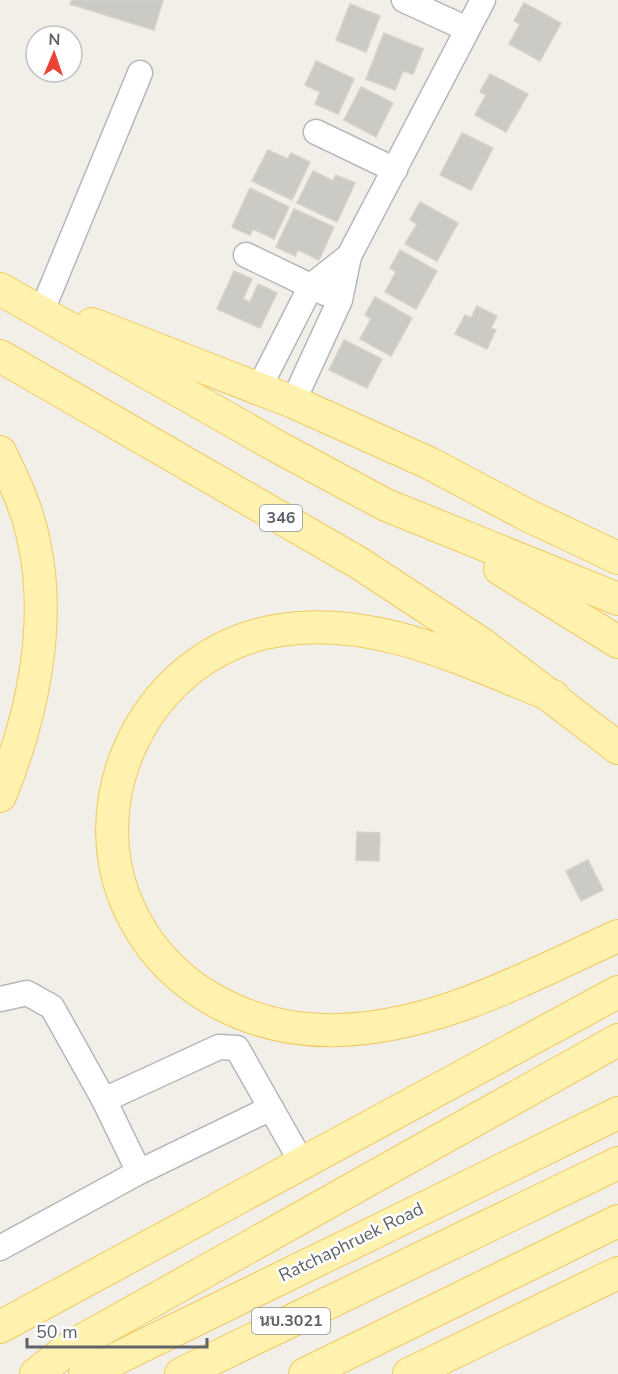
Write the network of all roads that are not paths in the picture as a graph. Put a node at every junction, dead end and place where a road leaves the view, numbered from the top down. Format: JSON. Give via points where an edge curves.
{"nodes":[{"id":1,"x":404,"y":0,"type":"edge"},
{"id":2,"x":483,"y":0,"type":"edge"},
{"id":3,"x":467,"y":29,"type":"junction"},
{"id":4,"x":140,"y":74,"type":"dead end"},
{"id":5,"x":316,"y":132,"type":"dead end"},
{"id":6,"x":395,"y":170,"type":"junction"},
{"id":7,"x":246,"y":255,"type":"dead end"},
{"id":8,"x":349,"y":256,"type":"junction"},
{"id":9,"x":311,"y":286,"type":"junction"},
{"id":10,"x":4,"y":291,"type":"edge"},
{"id":11,"x":340,"y":300,"type":"junction"},
{"id":12,"x":43,"y":309,"type":"junction"},
{"id":13,"x":0,"y":356,"type":"edge"},
{"id":14,"x":259,"y":388,"type":"junction"},
{"id":15,"x":293,"y":402,"type":"junction"},
{"id":16,"x":0,"y":452,"type":"edge"},
{"id":17,"x":386,"y":505,"type":"junction"},
{"id":18,"x":618,"y":558,"type":"edge"},
{"id":19,"x":618,"y":599,"type":"edge"},
{"id":20,"x":618,"y":642,"type":"edge"},
{"id":21,"x":553,"y":696,"type":"junction"},
{"id":22,"x":618,"y":748,"type":"edge"},
{"id":23,"x":0,"y":796,"type":"edge"},
{"id":24,"x":618,"y":936,"type":"edge"},
{"id":25,"x":618,"y":992,"type":"edge"},
{"id":26,"x":0,"y":999,"type":"edge"},
{"id":27,"x":618,"y":1040,"type":"edge"},
{"id":28,"x":104,"y":1100,"type":"junction"},
{"id":29,"x":271,"y":1108,"type":"junction"},
{"id":30,"x":618,"y":1113,"type":"edge"},
{"id":31,"x":302,"y":1162,"type":"junction"},
{"id":32,"x":618,"y":1163,"type":"edge"},
{"id":33,"x":139,"y":1172,"type":"junction"},
{"id":34,"x":618,"y":1221,"type":"edge"},
{"id":35,"x":0,"y":1248,"type":"edge"},
{"id":36,"x":618,"y":1273,"type":"edge"},
{"id":37,"x":0,"y":1327,"type":"edge"},
{"id":38,"x":36,"y":1374,"type":"edge"},
{"id":39,"x":85,"y":1374,"type":"edge"},
{"id":40,"x":181,"y":1374,"type":"edge"},
{"id":41,"x":305,"y":1374,"type":"edge"},
{"id":42,"x":409,"y":1374,"type":"edge"}],
"edges":[{"from":1,"to":3,"type":"street"},
{"from":2,"to":3,"type":"street"},
{"from":3,"to":6,"type":"street"},
{"from":4,"to":12,"type":"street"},
{"from":5,"to":6,"type":"street"},
{"from":6,"to":8,"type":"street"},
{"from":7,"to":9,"type":"street"},
{"from":8,"to":9,"type":"street"},
{"from":8,"to":11,"type":"street"},
{"from":9,"to":11,"type":"street"},
{"from":9,"to":14,"type":"street"},
{"from":10,"to":12,"type":"main road"},
{"from":11,"to":15,"type":"street"},
{"from":12,"to":14,"type":"main road"},
{"from":12,"to":17,"type":"main road","via":[[278,447]]},
{"from":13,"to":21,"type":"main road","number":"346","via":[[359,563]]},
{"from":14,"to":15,"type":"main road"},
{"from":15,"to":18,"type":"main road","via":[[429,463]]},
{"from":16,"to":23,"type":"main road","via":[[26,511],[34,541],[41,615],[31,691]]},
{"from":17,"to":19,"type":"main road"},
{"from":17,"to":20,"type":"main road","via":[[528,585]]},
{"from":21,"to":22,"type":"main road"},
{"from":21,"to":24,"type":"main road","via":[[368,630],[284,629],[236,641],[191,667],[162,694],[136,731],[121,773],[114,840],[120,880],[136,922],[166,963],[205,995],[233,1011],[292,1027],[381,1027],[464,1004]]},
{"from":25,"to":31,"type":"main road"},
{"from":26,"to":28,"type":"street","via":[[27,993],[52,1007]]},
{"from":27,"to":38,"type":"main road","via":[[72,1346]]},
{"from":28,"to":29,"type":"street","via":[[219,1047],[237,1048]]},
{"from":28,"to":33,"type":"street"},
{"from":29,"to":31,"type":"street"},
{"from":29,"to":33,"type":"street"},
{"from":30,"to":39,"type":"main road","name":"Ratchaphruek Road"},
{"from":31,"to":37,"type":"main road"},
{"from":32,"to":40,"type":"main road","number":"นบ.3021"},
{"from":33,"to":35,"type":"street"},
{"from":34,"to":41,"type":"main road","number":"นบ.3021"},
{"from":36,"to":42,"type":"main road"}]}
